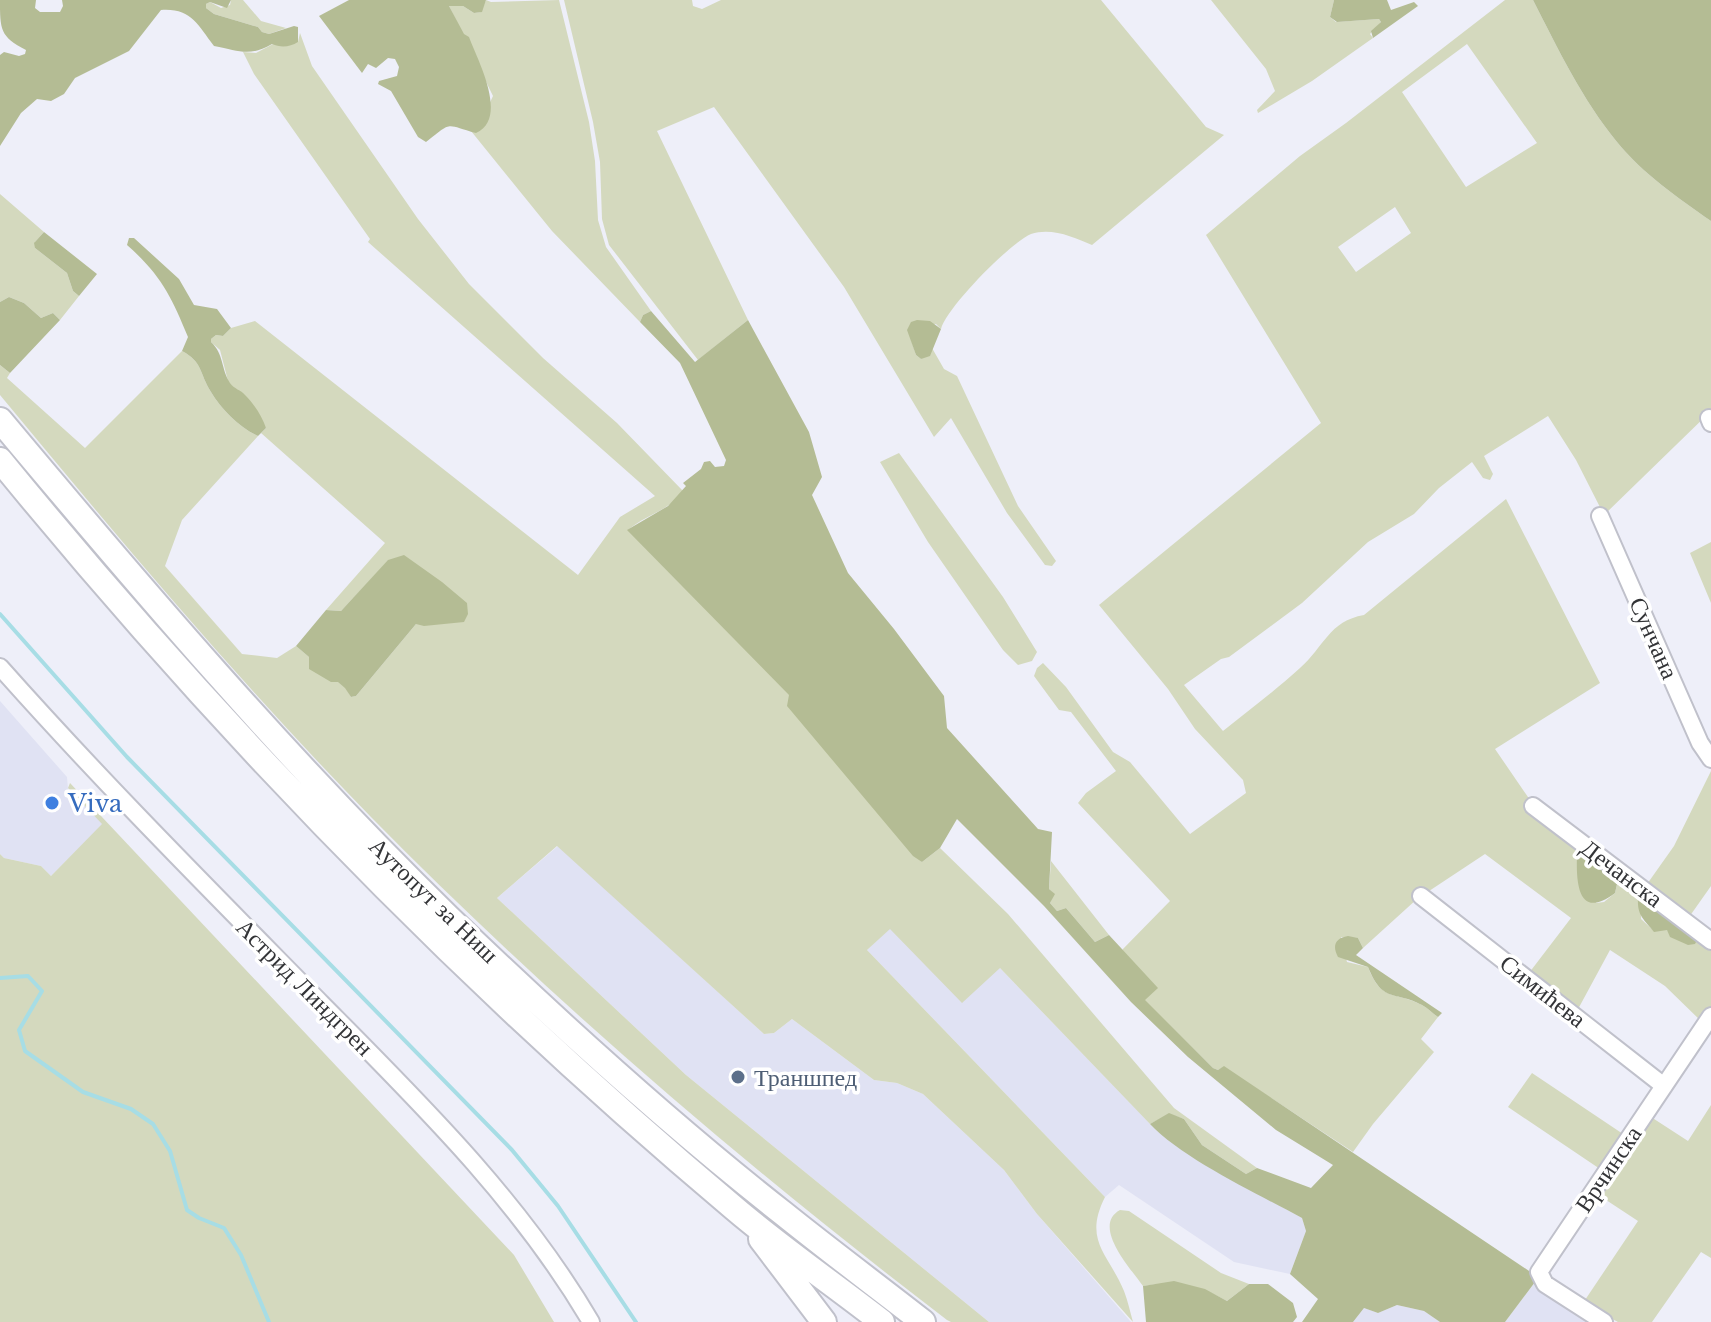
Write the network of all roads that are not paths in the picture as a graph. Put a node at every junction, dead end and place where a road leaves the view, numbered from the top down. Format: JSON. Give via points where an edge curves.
{"nodes":[{"id":1,"x":0,"y":420,"type":"edge"},
{"id":2,"x":0,"y":460,"type":"edge"},
{"id":3,"x":1600,"y":516,"type":"dead end"},
{"id":4,"x":0,"y":667,"type":"edge"},
{"id":5,"x":1711,"y":759,"type":"edge"},
{"id":6,"x":1533,"y":806,"type":"dead end"},
{"id":7,"x":1421,"y":896,"type":"dead end"},
{"id":8,"x":1711,"y":941,"type":"edge"},
{"id":9,"x":1711,"y":1016,"type":"edge"},
{"id":10,"x":1664,"y":1086,"type":"junction"},
{"id":11,"x":736,"y":1210,"type":"junction"},
{"id":12,"x":591,"y":1322,"type":"edge"},
{"id":13,"x":824,"y":1322,"type":"edge"},
{"id":14,"x":882,"y":1322,"type":"edge"},
{"id":15,"x":923,"y":1322,"type":"edge"},
{"id":16,"x":1604,"y":1322,"type":"edge"}],
"edges":[{"from":1,"to":15,"type":"highway","name":"Аутопут за Ниш","via":[[211,669],[449,917],[703,1146]]},
{"from":2,"to":11,"type":"highway","name":"Аутопут за Ниш","via":[[182,674],[316,819],[478,979]]},
{"from":3,"to":5,"type":"street","name":"Сунчана"},
{"from":4,"to":12,"type":"street","name":"Астрид Линдгрен","via":[[97,774],[452,1136],[534,1234]]},
{"from":6,"to":8,"type":"street","name":"Дечанска"},
{"from":7,"to":10,"type":"street","name":"Симићева"},
{"from":9,"to":10,"type":"street","name":"Врчинска"},
{"from":10,"to":16,"type":"street","name":"Врчинска","via":[[1539,1272],[1545,1284]]},
{"from":11,"to":13,"type":"highway"},
{"from":11,"to":14,"type":"highway","name":"Аутопут за Ниш"}]}
